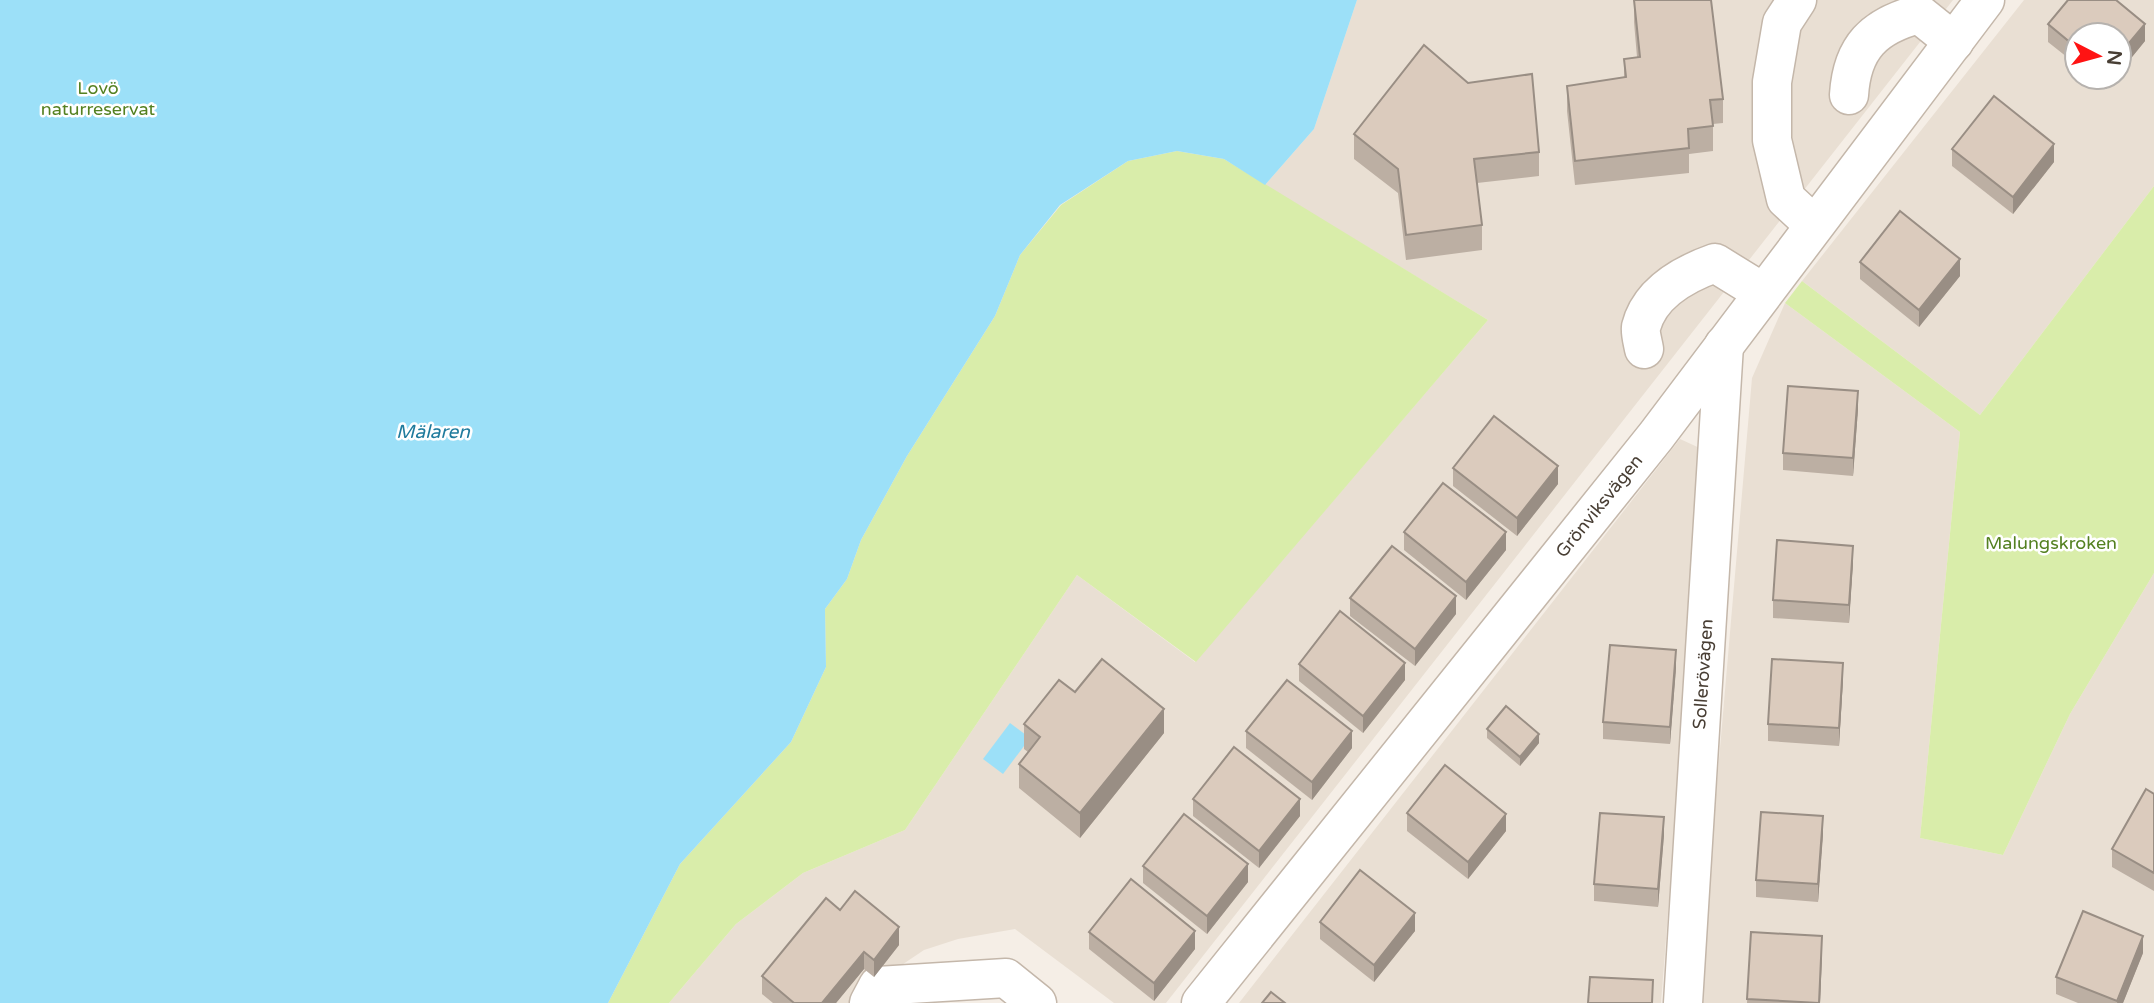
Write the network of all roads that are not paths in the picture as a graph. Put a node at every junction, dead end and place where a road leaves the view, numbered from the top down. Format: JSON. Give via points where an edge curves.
{"nodes":[{"id":1,"x":1797,"y":0,"type":"edge"},
{"id":2,"x":1985,"y":0,"type":"edge"},
{"id":3,"x":1954,"y":42,"type":"junction"},
{"id":4,"x":1849,"y":95,"type":"dead end"},
{"id":5,"x":1814,"y":225,"type":"junction"},
{"id":6,"x":1762,"y":292,"type":"junction"},
{"id":7,"x":1724,"y":345,"type":"junction"},
{"id":8,"x":1644,"y":349,"type":"dead end"},
{"id":9,"x":869,"y":1003,"type":"edge"},
{"id":10,"x":1037,"y":1003,"type":"edge"},
{"id":11,"x":1201,"y":1003,"type":"edge"},
{"id":12,"x":1683,"y":1003,"type":"edge"}],
"edges":[{"from":1,"to":5,"type":"street","via":[[1782,23],[1772,82],[1772,140],[1786,199]]},
{"from":2,"to":3,"type":"street","name":"Grönviksvägen"},
{"from":3,"to":4,"type":"street","via":[[1919,14],[1890,22],[1865,45],[1850,70]]},
{"from":3,"to":5,"type":"street","name":"Grönviksvägen"},
{"from":5,"to":6,"type":"street","name":"Grönviksvägen"},
{"from":6,"to":7,"type":"street","name":"Grönviksvägen"},
{"from":6,"to":8,"type":"street","via":[[1715,263],[1685,273],[1660,295],[1641,328]]},
{"from":7,"to":11,"type":"street","name":"Grönviksvägen"},
{"from":7,"to":12,"type":"street","name":"Sollerövägen"},
{"from":9,"to":10,"type":"street","via":[[878,986],[1006,978]]}]}
